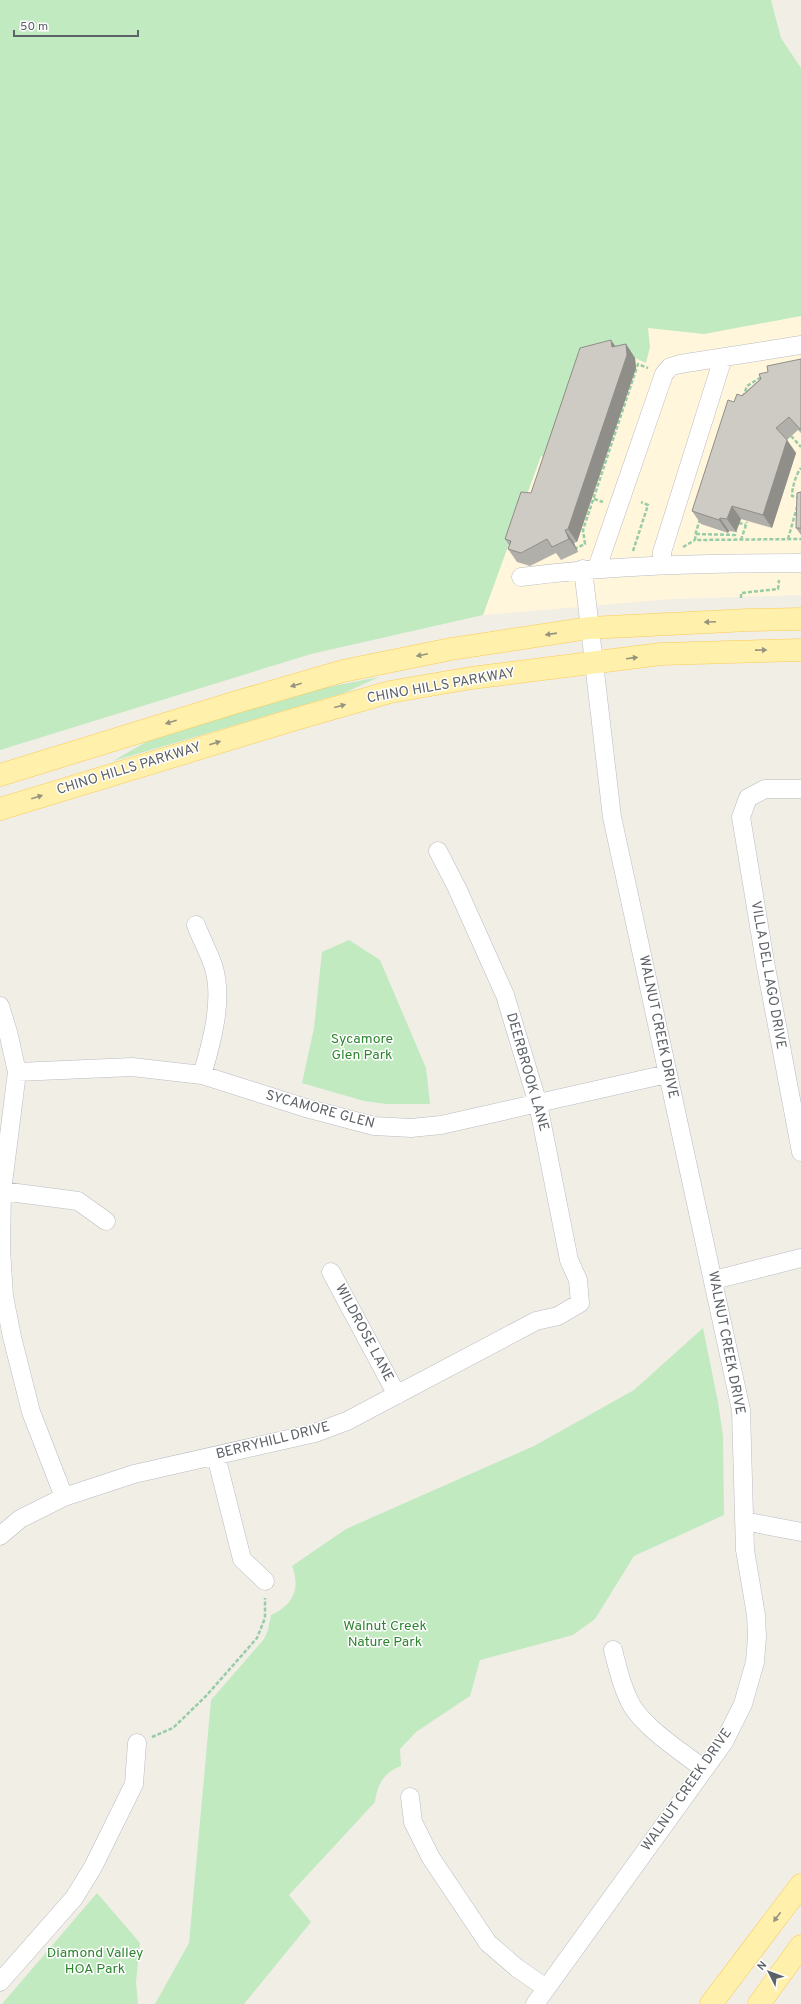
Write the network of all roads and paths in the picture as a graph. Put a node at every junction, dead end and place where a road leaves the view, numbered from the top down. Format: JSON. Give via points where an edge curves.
{"nodes":[{"id":1,"x":801,"y":345,"type":"edge"},
{"id":2,"x":723,"y":358,"type":"junction"},
{"id":3,"x":638,"y":364,"type":"dead end"},
{"id":4,"x":764,"y":375,"type":"edge"},
{"id":5,"x":747,"y":386,"type":"junction"},
{"id":6,"x":751,"y":390,"type":"edge"},
{"id":7,"x":741,"y":401,"type":"edge"},
{"id":8,"x":791,"y":436,"type":"edge"},
{"id":9,"x":801,"y":448,"type":"edge"},
{"id":10,"x":801,"y":468,"type":"edge"},
{"id":11,"x":801,"y":495,"type":"edge"},
{"id":12,"x":800,"y":498,"type":"junction"},
{"id":13,"x":641,"y":502,"type":"dead end"},
{"id":14,"x":701,"y":517,"type":"edge"},
{"id":15,"x":696,"y":534,"type":"junction"},
{"id":16,"x":788,"y":539,"type":"junction"},
{"id":17,"x":801,"y":539,"type":"edge"},
{"id":18,"x":695,"y":540,"type":"junction"},
{"id":19,"x":741,"y":540,"type":"junction"},
{"id":20,"x":572,"y":550,"type":"dead end"},
{"id":21,"x":676,"y":550,"type":"dead end"},
{"id":22,"x":639,"y":554,"type":"dead end"},
{"id":23,"x":801,"y":563,"type":"edge"},
{"id":24,"x":662,"y":565,"type":"junction"},
{"id":25,"x":590,"y":569,"type":"junction"},
{"id":26,"x":779,"y":574,"type":"dead end"},
{"id":27,"x":521,"y":577,"type":"dead end"},
{"id":28,"x":741,"y":598,"type":"dead end"},
{"id":29,"x":801,"y":619,"type":"edge"},
{"id":30,"x":589,"y":628,"type":"junction"},
{"id":31,"x":801,"y":650,"type":"edge"},
{"id":32,"x":594,"y":668,"type":"junction"},
{"id":33,"x":0,"y":775,"type":"edge"},
{"id":34,"x":801,"y":789,"type":"edge"},
{"id":35,"x":0,"y":809,"type":"edge"},
{"id":36,"x":438,"y":851,"type":"dead end"},
{"id":37,"x":196,"y":924,"type":"dead end"},
{"id":38,"x":0,"y":1006,"type":"edge"},
{"id":39,"x":17,"y":1072,"type":"junction"},
{"id":40,"x":667,"y":1074,"type":"junction"},
{"id":41,"x":202,"y":1075,"type":"junction"},
{"id":42,"x":538,"y":1104,"type":"junction"},
{"id":43,"x":801,"y":1152,"type":"edge"},
{"id":44,"x":2,"y":1191,"type":"junction"},
{"id":45,"x":106,"y":1221,"type":"dead end"},
{"id":46,"x":801,"y":1258,"type":"edge"},
{"id":47,"x":331,"y":1272,"type":"dead end"},
{"id":48,"x":714,"y":1280,"type":"junction"},
{"id":49,"x":580,"y":1303,"type":"joint"},
{"id":50,"x":397,"y":1394,"type":"junction"},
{"id":51,"x":216,"y":1456,"type":"junction"},
{"id":52,"x":64,"y":1497,"type":"junction"},
{"id":53,"x":744,"y":1522,"type":"junction"},
{"id":54,"x":801,"y":1532,"type":"edge"},
{"id":55,"x":0,"y":1536,"type":"edge"},
{"id":56,"x":265,"y":1581,"type":"joint"},
{"id":57,"x":613,"y":1650,"type":"dead end"},
{"id":58,"x":137,"y":1743,"type":"joint"},
{"id":59,"x":704,"y":1770,"type":"junction"},
{"id":60,"x":410,"y":1797,"type":"dead end"},
{"id":61,"x":801,"y":1885,"type":"edge"},
{"id":62,"x":801,"y":1946,"type":"edge"},
{"id":63,"x":0,"y":1982,"type":"edge"},
{"id":64,"x":546,"y":1988,"type":"junction"},
{"id":65,"x":535,"y":2004,"type":"edge"},
{"id":66,"x":712,"y":2004,"type":"edge"},
{"id":67,"x":759,"y":2004,"type":"edge"}],
"edges":[{"from":1,"to":2,"type":"street"},
{"from":2,"to":24,"type":"street","via":[[662,552]]},
{"from":2,"to":25,"type":"street","via":[[680,364],[664,374]]},
{"from":3,"to":20,"type":"path","via":[[583,530],[585,544]]},
{"from":4,"to":5,"type":"path"},
{"from":5,"to":6,"type":"path"},
{"from":5,"to":7,"type":"path"},
{"from":8,"to":9,"type":"path"},
{"from":10,"to":12,"type":"path","via":[[796,482],[792,485],[792,496]]},
{"from":11,"to":12,"type":"path"},
{"from":12,"to":16,"type":"path"},
{"from":13,"to":22,"type":"path","via":[[648,505],[632,555]]},
{"from":14,"to":15,"type":"path"},
{"from":15,"to":18,"type":"path"},
{"from":15,"to":19,"type":"path","via":[[735,534],[740,523],[746,523]]},
{"from":16,"to":17,"type":"path"},
{"from":16,"to":19,"type":"path"},
{"from":18,"to":19,"type":"path"},
{"from":18,"to":21,"type":"path"},
{"from":23,"to":24,"type":"street"},
{"from":24,"to":25,"type":"street"},
{"from":25,"to":27,"type":"street"},
{"from":25,"to":30,"type":"street","name":"WALNUT CREEK DRIVE"},
{"from":26,"to":28,"type":"path","via":[[778,589],[741,593]]},
{"from":29,"to":30,"type":"main road","one_way":true},
{"from":30,"to":32,"type":"street","name":"WALNUT CREEK DRIVE"},
{"from":30,"to":33,"type":"main road","one_way":true,"via":[[451,649],[343,671]]},
{"from":32,"to":31,"type":"main road","name":"CHINO HILLS PARKWAY","one_way":true,"via":[[661,654]]},
{"from":35,"to":32,"type":"main road","name":"CHINO HILLS PARKWAY","one_way":true,"via":[[289,720],[390,692],[470,678]]},
{"from":32,"to":40,"type":"street","name":"WALNUT CREEK DRIVE","via":[[612,817]]},
{"from":34,"to":43,"type":"street","name":"VILLA DEL LAGO DRIVE","via":[[765,789],[748,798],[741,818]]},
{"from":36,"to":42,"type":"street","name":"DEERBROOK LANE","via":[[505,995]]},
{"from":37,"to":41,"type":"street","via":[[214,966],[218,1001],[213,1038]]},
{"from":38,"to":39,"type":"street"},
{"from":39,"to":41,"type":"street","name":"SYCAMORE GLEN","via":[[132,1067]]},
{"from":39,"to":44,"type":"street"},
{"from":40,"to":42,"type":"street","name":"SYCAMORE GLEN"},
{"from":40,"to":48,"type":"street","name":"WALNUT CREEK DRIVE"},
{"from":41,"to":42,"type":"street","name":"SYCAMORE GLEN","via":[[306,1108],[374,1126],[411,1128],[441,1125]]},
{"from":42,"to":49,"type":"street","name":"DEERBROOK LANE","via":[[569,1260],[578,1280]]},
{"from":44,"to":45,"type":"street","via":[[78,1201]]},
{"from":44,"to":52,"type":"street","via":[[1,1249],[4,1296],[12,1337],[31,1412]]},
{"from":46,"to":48,"type":"street"},
{"from":47,"to":50,"type":"street","name":"WILDROSE LANE"},
{"from":48,"to":53,"type":"street","name":"WALNUT CREEK DRIVE","via":[[741,1410]]},
{"from":49,"to":50,"type":"street","name":"BERRYHILL DRIVE","via":[[558,1316],[536,1321]]},
{"from":50,"to":51,"type":"street","name":"BERRYHILL DRIVE","via":[[347,1421],[315,1433]]},
{"from":51,"to":52,"type":"street","name":"BERRYHILL DRIVE","via":[[134,1474]]},
{"from":51,"to":56,"type":"street","via":[[242,1559]]},
{"from":52,"to":55,"type":"street","name":"BERRYHILL DRIVE","via":[[20,1519]]},
{"from":53,"to":54,"type":"street"},
{"from":53,"to":59,"type":"street","name":"WALNUT CREEK DRIVE","via":[[745,1550],[756,1615],[755,1662],[743,1704],[724,1742]]},
{"from":56,"to":58,"type":"path","via":[[265,1618],[257,1638],[206,1696],[173,1728]]},
{"from":57,"to":59,"type":"street","via":[[623,1687],[633,1707],[650,1726]]},
{"from":58,"to":63,"type":"street","via":[[134,1784],[93,1867],[74,1898]]},
{"from":59,"to":64,"type":"street","name":"WALNUT CREEK DRIVE"},
{"from":60,"to":64,"type":"street","via":[[413,1822],[431,1858],[488,1943]]},
{"from":61,"to":66,"type":"main road","one_way":true},
{"from":62,"to":67,"type":"main road"},
{"from":64,"to":65,"type":"street","name":"WALNUT CREEK DRIVE"}]}
